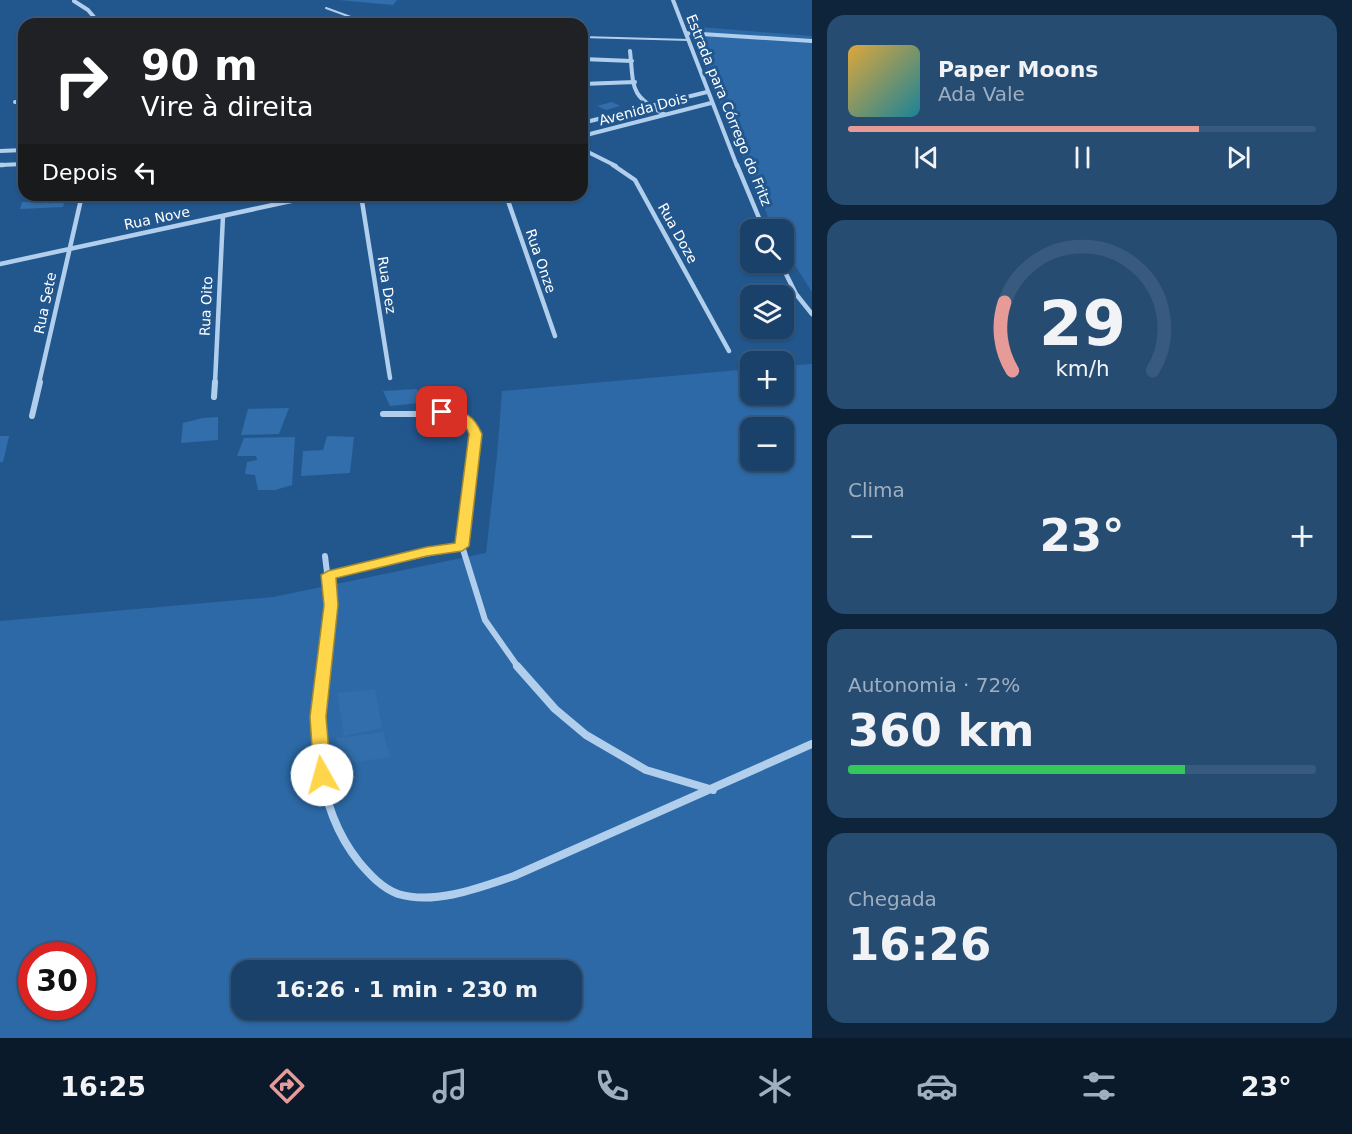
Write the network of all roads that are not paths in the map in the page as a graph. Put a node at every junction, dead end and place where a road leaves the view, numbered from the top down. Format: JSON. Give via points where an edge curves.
{"nodes":[{"id":1,"x":673,"y":0,"type":"edge"},
{"id":2,"x":74,"y":1,"type":"edge"},
{"id":3,"x":326,"y":8,"type":"dead end"},
{"id":4,"x":95,"y":18,"type":"edge"},
{"id":5,"x":354,"y":18,"type":"edge"},
{"id":6,"x":686,"y":33,"type":"junction"},
{"id":7,"x":588,"y":37,"type":"edge"},
{"id":8,"x":689,"y":40,"type":"junction"},
{"id":9,"x":812,"y":41,"type":"edge"},
{"id":10,"x":630,"y":51,"type":"dead end"},
{"id":11,"x":588,"y":59,"type":"edge"},
{"id":12,"x":632,"y":61,"type":"junction"},
{"id":13,"x":634,"y":82,"type":"junction"},
{"id":14,"x":588,"y":84,"type":"edge"},
{"id":15,"x":707,"y":92,"type":"junction"},
{"id":16,"x":711,"y":103,"type":"junction"},
{"id":17,"x":649,"y":106,"type":"junction"},
{"id":18,"x":665,"y":114,"type":"junction"},
{"id":19,"x":588,"y":121,"type":"edge"},
{"id":20,"x":588,"y":135,"type":"edge"},
{"id":21,"x":18,"y":150,"type":"edge"},
{"id":22,"x":0,"y":151,"type":"edge"},
{"id":23,"x":588,"y":152,"type":"edge"},
{"id":24,"x":0,"y":165,"type":"edge"},
{"id":25,"x":18,"y":165,"type":"edge"},
{"id":26,"x":81,"y":201,"type":"edge"},
{"id":27,"x":292,"y":201,"type":"edge"},
{"id":28,"x":361,"y":201,"type":"edge"},
{"id":29,"x":508,"y":201,"type":"edge"},
{"id":30,"x":223,"y":216,"type":"junction"},
{"id":31,"x":759,"y":219,"type":"edge"},
{"id":32,"x":69,"y":250,"type":"junction"},
{"id":33,"x":0,"y":264,"type":"edge"},
{"id":34,"x":786,"y":273,"type":"edge"},
{"id":35,"x":812,"y":314,"type":"edge"},
{"id":36,"x":555,"y":336,"type":"dead end"},
{"id":37,"x":729,"y":351,"type":"dead end"},
{"id":38,"x":390,"y":378,"type":"dead end"},
{"id":39,"x":214,"y":397,"type":"dead end"},
{"id":40,"x":383,"y":414,"type":"dead end"},
{"id":41,"x":32,"y":416,"type":"dead end"},
{"id":42,"x":462,"y":546,"type":"junction"},
{"id":43,"x":326,"y":556,"type":"dead end"},
{"id":44,"x":328,"y":575,"type":"junction"},
{"id":45,"x":812,"y":744,"type":"edge"},
{"id":46,"x":713,"y":790,"type":"junction"}],
"edges":[{"from":1,"to":6,"type":"street","name":"Estrada para Córrego do Fritz"},
{"from":2,"to":4,"type":"street"},
{"from":3,"to":5,"type":"lane"},
{"from":6,"to":8,"type":"street","name":"Estrada para Córrego do Fritz"},
{"from":6,"to":9,"type":"street"},
{"from":7,"to":8,"type":"lane"},
{"from":8,"to":15,"type":"street","name":"Estrada para Córrego do Fritz"},
{"from":10,"to":12,"type":"street"},
{"from":11,"to":12,"type":"street"},
{"from":12,"to":13,"type":"street"},
{"from":13,"to":14,"type":"street"},
{"from":13,"to":17,"type":"street","via":[[640,98]]},
{"from":15,"to":16,"type":"street","name":"Estrada para Córrego do Fritz"},
{"from":15,"to":17,"type":"street","name":"Avenida Dois"},
{"from":16,"to":18,"type":"street","name":"Avenida Dois"},
{"from":16,"to":31,"type":"street","name":"Estrada para Córrego do Fritz"},
{"from":17,"to":18,"type":"street"},
{"from":17,"to":19,"type":"street","name":"Avenida Dois"},
{"from":18,"to":20,"type":"street","name":"Avenida Dois"},
{"from":21,"to":22,"type":"street"},
{"from":23,"to":37,"type":"street","name":"Rua Doze","via":[[635,180]]},
{"from":24,"to":25,"type":"street"},
{"from":26,"to":32,"type":"street","name":"Rua Sete"},
{"from":27,"to":30,"type":"street","name":"Rua Nove"},
{"from":28,"to":38,"type":"street","name":"Rua Dez"},
{"from":29,"to":36,"type":"street","name":"Rua Onze"},
{"from":30,"to":32,"type":"street","name":"Rua Nove"},
{"from":30,"to":39,"type":"street","name":"Rua Oito"},
{"from":32,"to":33,"type":"street","name":"Rua Nove"},
{"from":32,"to":41,"type":"street","name":"Rua Sete"},
{"from":34,"to":35,"type":"street"},
{"from":40,"to":42,"type":"street","via":[[442,412],[470,420],[474,426]]},
{"from":42,"to":44,"type":"street"},
{"from":42,"to":46,"type":"street","via":[[485,621],[507,654],[555,709],[586,735],[646,770]]},
{"from":43,"to":44,"type":"street"},
{"from":44,"to":46,"type":"street","via":[[331,605],[318,717],[319,759],[328,807],[360,866],[381,886],[399,894],[432,896],[474,891]]},
{"from":45,"to":46,"type":"street"}]}
